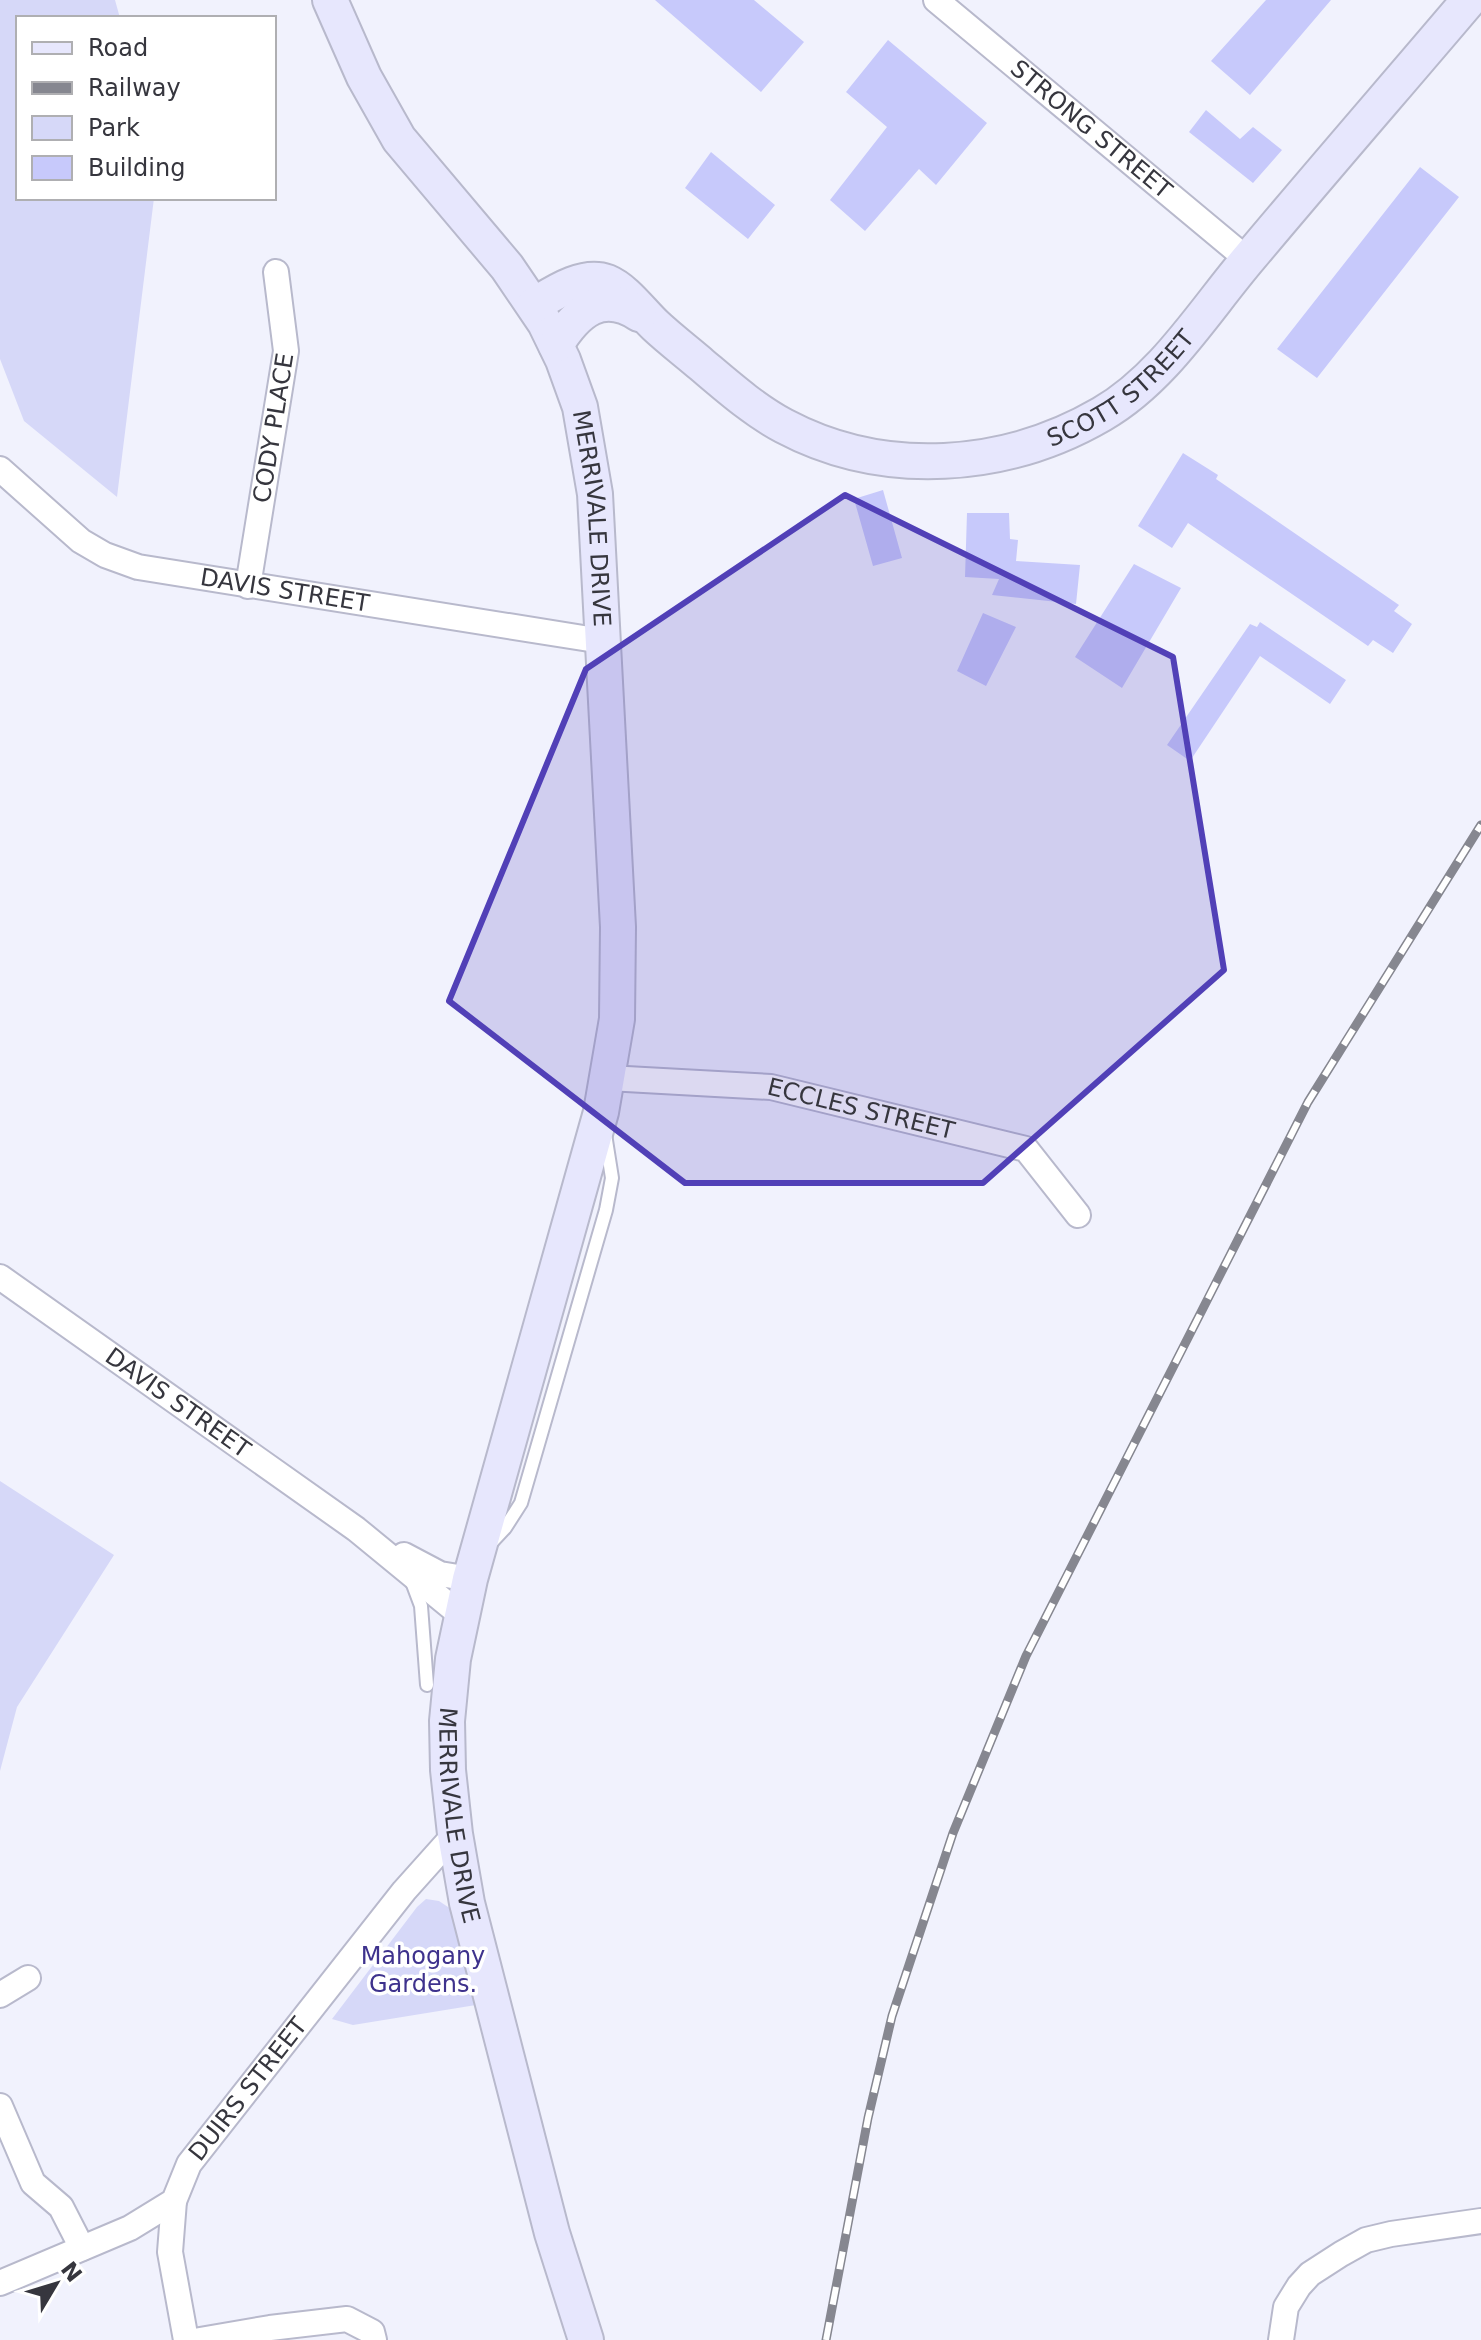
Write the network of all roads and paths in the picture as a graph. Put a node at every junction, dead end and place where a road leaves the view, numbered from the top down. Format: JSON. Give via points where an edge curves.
{"nodes":[{"id":1,"x":330,"y":0,"type":"edge"},
{"id":2,"x":936,"y":0,"type":"edge"},
{"id":3,"x":1469,"y":0,"type":"edge"},
{"id":4,"x":1248,"y":260,"type":"junction"},
{"id":5,"x":276,"y":272,"type":"dead end"},
{"id":6,"x":534,"y":305,"type":"junction"},
{"id":7,"x":656,"y":326,"type":"junction"},
{"id":8,"x":556,"y":345,"type":"junction"},
{"id":9,"x":0,"y":469,"type":"edge"},
{"id":10,"x":248,"y":586,"type":"junction"},
{"id":11,"x":602,"y":641,"type":"junction"},
{"id":12,"x":608,"y":1078,"type":"junction"},
{"id":13,"x":1078,"y":1215,"type":"dead end"},
{"id":14,"x":0,"y":1277,"type":"edge"},
{"id":15,"x":356,"y":1529,"type":"junction"},
{"id":16,"x":400,"y":1565,"type":"junction"},
{"id":17,"x":472,"y":1572,"type":"junction"},
{"id":18,"x":462,"y":1616,"type":"junction"},
{"id":19,"x":427,"y":1685,"type":"dead end"},
{"id":20,"x":455,"y":1834,"type":"junction"},
{"id":21,"x":28,"y":1978,"type":"dead end"},
{"id":22,"x":0,"y":1995,"type":"edge"},
{"id":23,"x":0,"y":2106,"type":"edge"},
{"id":24,"x":174,"y":2201,"type":"junction"},
{"id":25,"x":1481,"y":2221,"type":"edge"},
{"id":26,"x":82,"y":2248,"type":"junction"},
{"id":27,"x":0,"y":2283,"type":"edge"},
{"id":28,"x":186,"y":2340,"type":"edge"},
{"id":29,"x":200,"y":2340,"type":"edge"},
{"id":30,"x":374,"y":2340,"type":"edge"},
{"id":31,"x":586,"y":2340,"type":"edge"},
{"id":32,"x":1281,"y":2340,"type":"edge"}],
"edges":[{"from":1,"to":6,"type":"street","name":"MERRIVALE DRIVE","via":[[399,139]]},
{"from":2,"to":4,"type":"street","name":"STRONG STREET"},
{"from":3,"to":4,"type":"street","name":"SCOTT STREET"},
{"from":4,"to":7,"type":"street","name":"SCOTT STREET","via":[[1177,348],[1105,413],[1039,444],[951,462],[849,452],[785,427],[738,396]]},
{"from":5,"to":10,"type":"street","name":"CODY PLACE","via":[[286,351]]},
{"from":6,"to":7,"type":"street","name":"SCOTT STREET","via":[[572,285],[606,282]]},
{"from":6,"to":8,"type":"street","name":"MERRIVALE DRIVE"},
{"from":7,"to":8,"type":"street","name":"SCOTT STREET","via":[[627,307],[604,303],[582,314]]},
{"from":8,"to":11,"type":"street","name":"MERRIVALE DRIVE","via":[[580,407],[595,494]]},
{"from":9,"to":10,"type":"street","name":"DAVIS STREET","via":[[59,524],[105,555],[138,567]]},
{"from":10,"to":11,"type":"street","name":"DAVIS STREET"},
{"from":11,"to":12,"type":"street","name":"MERRIVALE DRIVE","via":[[619,960]]},
{"from":12,"to":13,"type":"street","name":"ECCLES STREET","via":[[771,1087],[1026,1149]]},
{"from":12,"to":17,"type":"street","name":"MERRIVALE DRIVE"},
{"from":14,"to":15,"type":"street","name":"DAVIS STREET"},
{"from":15,"to":16,"type":"street","name":"DAVIS STREET"},
{"from":15,"to":17,"type":"street","name":"DAVIS STREET","via":[[440,1574]]},
{"from":16,"to":18,"type":"street","name":"DAVIS STREET"},
{"from":16,"to":19,"type":"lane","via":[[419,1600]]},
{"from":17,"to":18,"type":"street","name":"MERRIVALE DRIVE"},
{"from":18,"to":20,"type":"street","name":"MERRIVALE DRIVE","via":[[447,1721]]},
{"from":20,"to":24,"type":"street","name":"DUIRS STREET","via":[[189,2164]]},
{"from":20,"to":31,"type":"street","name":"MERRIVALE DRIVE","via":[[498,2031]]},
{"from":21,"to":22,"type":"street"},
{"from":23,"to":26,"type":"street","via":[[33,2183],[61,2207]]},
{"from":24,"to":26,"type":"street","via":[[130,2228]]},
{"from":24,"to":28,"type":"street","name":"DUIRS STREET","via":[[170,2252]]},
{"from":25,"to":32,"type":"street","via":[[1366,2240],[1299,2286],[1286,2307]]},
{"from":26,"to":27,"type":"street"},
{"from":29,"to":30,"type":"street","via":[[347,2319],[372,2332]]}]}
